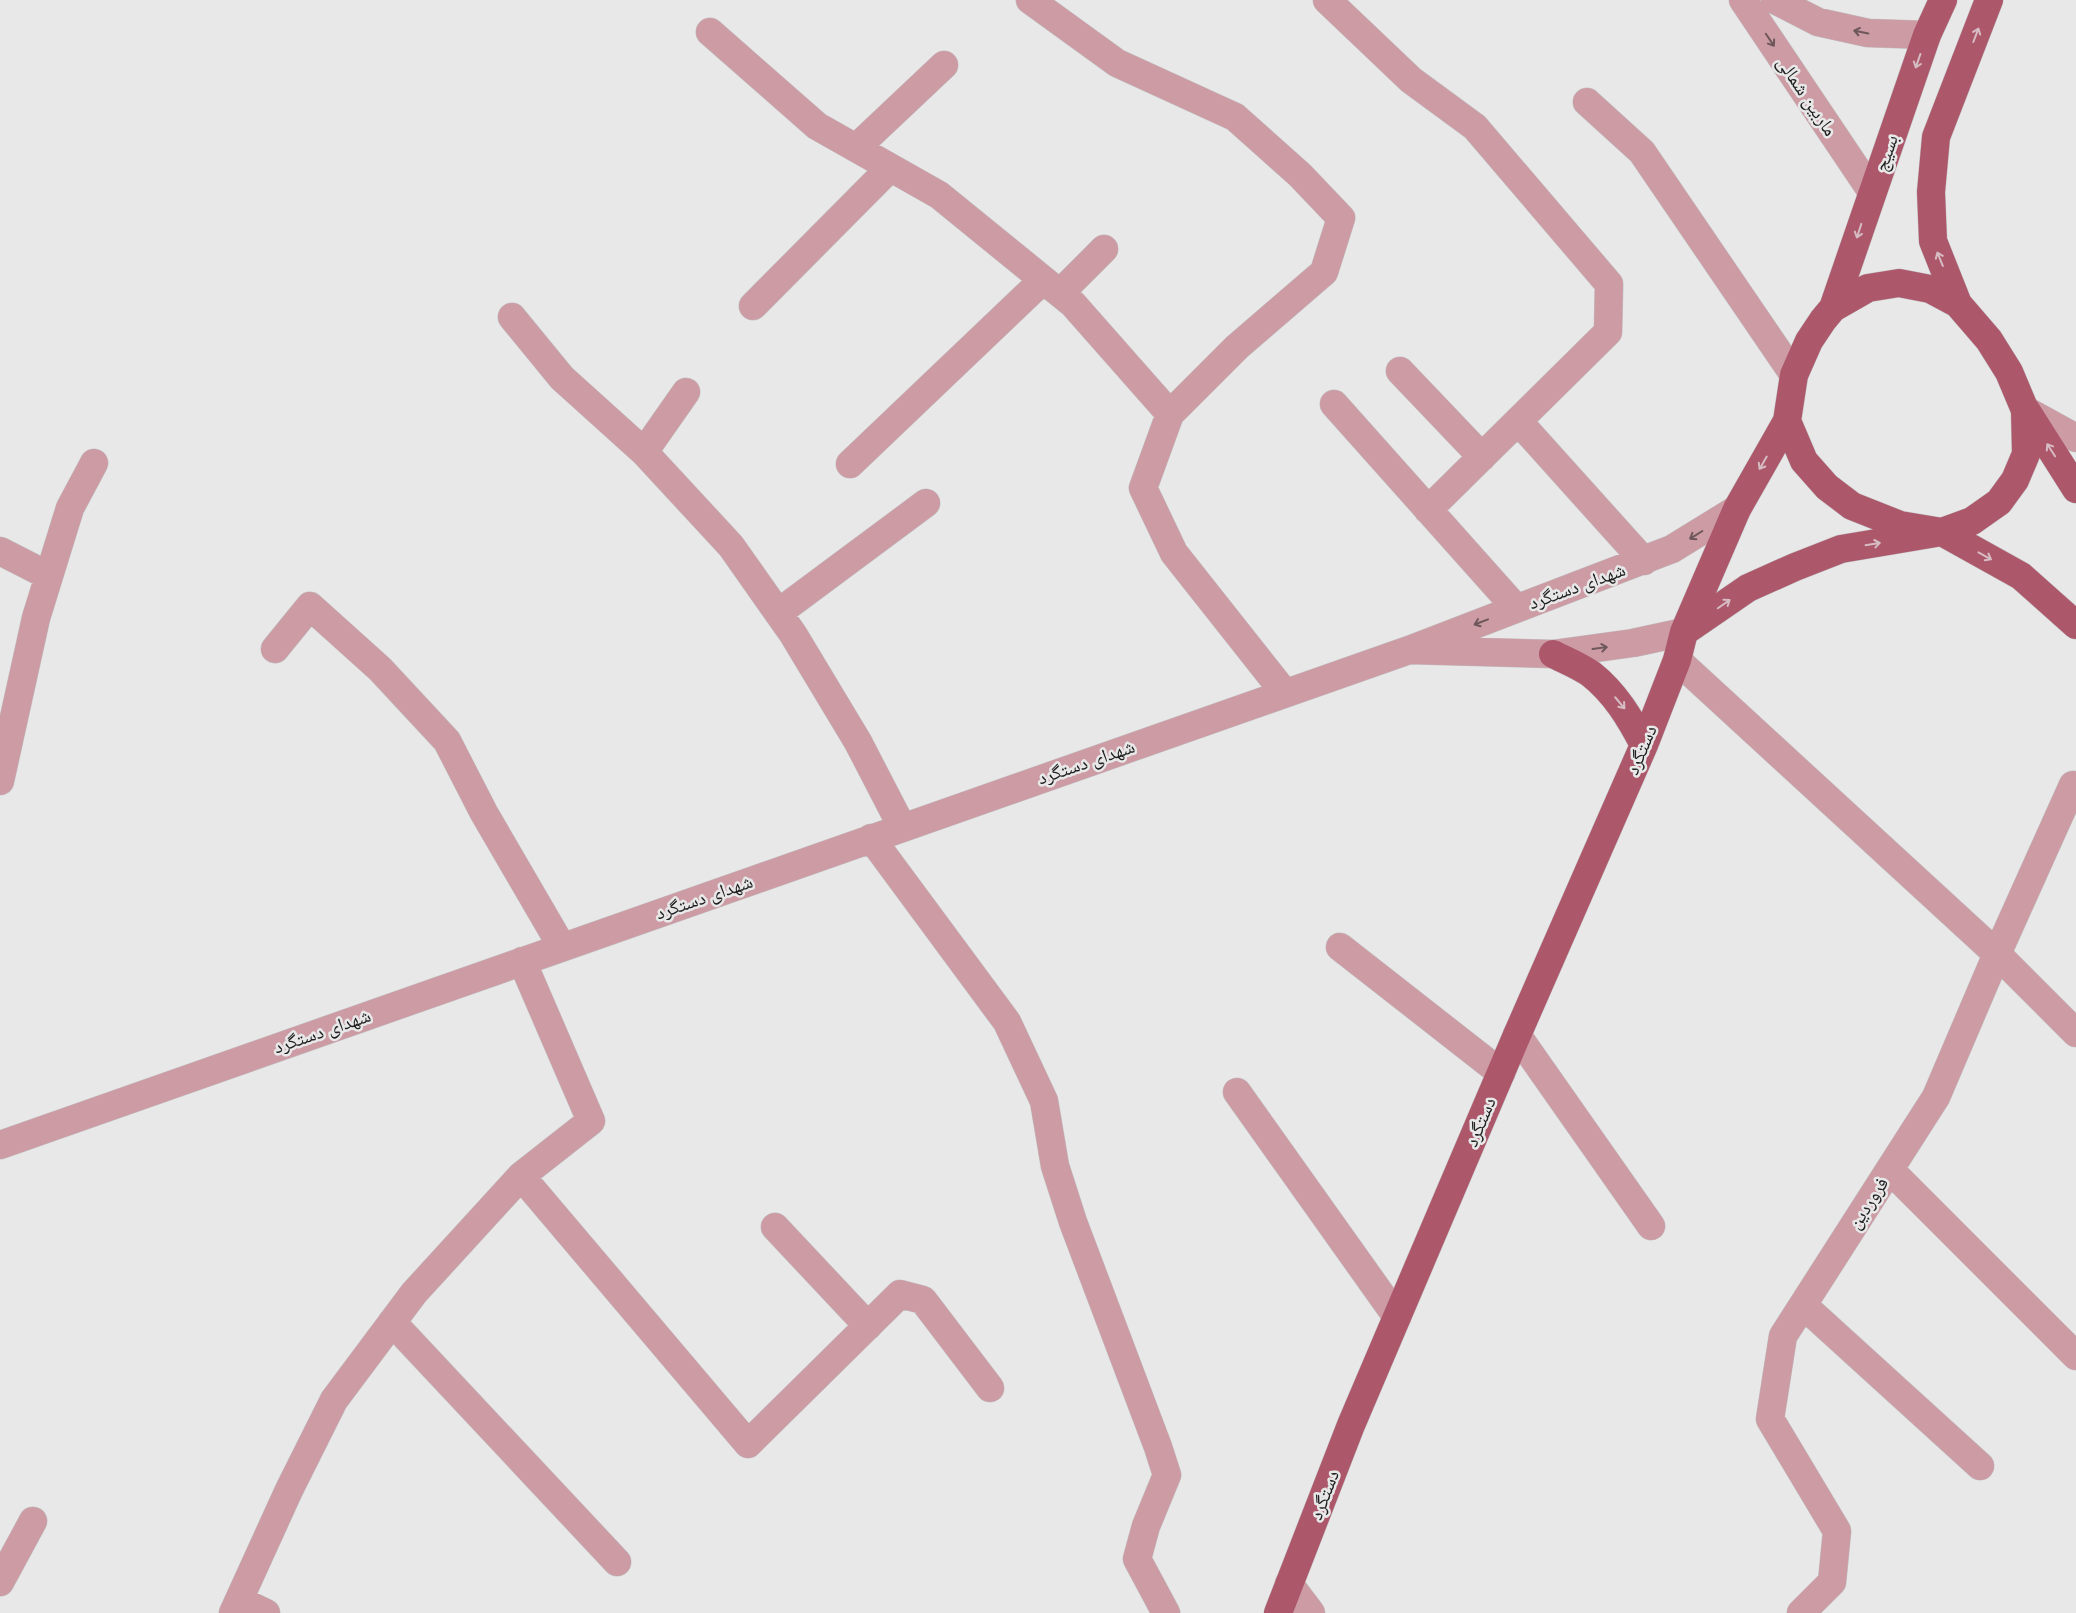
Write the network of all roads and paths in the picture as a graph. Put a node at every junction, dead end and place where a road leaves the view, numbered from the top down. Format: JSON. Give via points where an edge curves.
{"nodes":[{"id":1,"x":1030,"y":0,"type":"edge"},
{"id":2,"x":1327,"y":0,"type":"edge"},
{"id":3,"x":1743,"y":0,"type":"edge"},
{"id":4,"x":1775,"y":0,"type":"edge"},
{"id":5,"x":1943,"y":0,"type":"edge"},
{"id":6,"x":1989,"y":0,"type":"edge"},
{"id":7,"x":710,"y":32,"type":"dead end"},
{"id":8,"x":1928,"y":35,"type":"junction"},
{"id":9,"x":944,"y":65,"type":"dead end"},
{"id":10,"x":1587,"y":102,"type":"dead end"},
{"id":11,"x":856,"y":148,"type":"junction"},
{"id":12,"x":890,"y":168,"type":"junction"},
{"id":13,"x":1872,"y":192,"type":"junction"},
{"id":14,"x":1104,"y":250,"type":"dead end"},
{"id":15,"x":1051,"y":286,"type":"junction"},
{"id":16,"x":1958,"y":304,"type":"junction"},
{"id":17,"x":753,"y":306,"type":"dead end"},
{"id":18,"x":1833,"y":308,"type":"junction"},
{"id":19,"x":512,"y":317,"type":"dead end"},
{"id":20,"x":1400,"y":370,"type":"dead end"},
{"id":21,"x":1794,"y":375,"type":"junction"},
{"id":22,"x":686,"y":392,"type":"dead end"},
{"id":23,"x":1334,"y":404,"type":"dead end"},
{"id":24,"x":2026,"y":410,"type":"junction"},
{"id":25,"x":1170,"y":414,"type":"junction"},
{"id":26,"x":1518,"y":421,"type":"junction"},
{"id":27,"x":1787,"y":421,"type":"junction"},
{"id":28,"x":2076,"y":438,"type":"edge"},
{"id":29,"x":644,"y":452,"type":"junction"},
{"id":30,"x":1482,"y":457,"type":"junction"},
{"id":31,"x":94,"y":464,"type":"dead end"},
{"id":32,"x":850,"y":464,"type":"dead end"},
{"id":33,"x":2076,"y":489,"type":"edge"},
{"id":34,"x":926,"y":503,"type":"dead end"},
{"id":35,"x":1737,"y":509,"type":"junction"},
{"id":36,"x":1428,"y":510,"type":"junction"},
{"id":37,"x":1942,"y":532,"type":"junction"},
{"id":38,"x":0,"y":551,"type":"edge"},
{"id":39,"x":1644,"y":561,"type":"junction"},
{"id":40,"x":49,"y":576,"type":"junction"},
{"id":41,"x":1516,"y":608,"type":"junction"},
{"id":42,"x":778,"y":613,"type":"junction"},
{"id":43,"x":2076,"y":625,"type":"edge"},
{"id":44,"x":1684,"y":632,"type":"junction"},
{"id":45,"x":275,"y":650,"type":"dead end"},
{"id":46,"x":1409,"y":650,"type":"junction"},
{"id":47,"x":1553,"y":654,"type":"junction"},
{"id":48,"x":1677,"y":660,"type":"junction"},
{"id":49,"x":1284,"y":692,"type":"junction"},
{"id":50,"x":1644,"y":744,"type":"junction"},
{"id":51,"x":0,"y":781,"type":"edge"},
{"id":52,"x":2073,"y":785,"type":"dead end"},
{"id":53,"x":902,"y":827,"type":"junction"},
{"id":54,"x":871,"y":838,"type":"junction"},
{"id":55,"x":562,"y":947,"type":"junction"},
{"id":56,"x":1340,"y":947,"type":"dead end"},
{"id":57,"x":1996,"y":954,"type":"junction"},
{"id":58,"x":522,"y":961,"type":"junction"},
{"id":59,"x":2076,"y":1033,"type":"edge"},
{"id":60,"x":1516,"y":1035,"type":"junction"},
{"id":61,"x":1501,"y":1073,"type":"junction"},
{"id":62,"x":1237,"y":1092,"type":"dead end"},
{"id":63,"x":0,"y":1145,"type":"edge"},
{"id":64,"x":1890,"y":1170,"type":"junction"},
{"id":65,"x":521,"y":1176,"type":"junction"},
{"id":66,"x":1651,"y":1226,"type":"dead end"},
{"id":67,"x":775,"y":1227,"type":"dead end"},
{"id":68,"x":1804,"y":1305,"type":"junction"},
{"id":69,"x":1397,"y":1316,"type":"junction"},
{"id":70,"x":392,"y":1322,"type":"junction"},
{"id":71,"x":868,"y":1326,"type":"junction"},
{"id":72,"x":2076,"y":1356,"type":"edge"},
{"id":73,"x":990,"y":1388,"type":"dead end"},
{"id":74,"x":1980,"y":1466,"type":"dead end"},
{"id":75,"x":33,"y":1522,"type":"dead end"},
{"id":76,"x":617,"y":1562,"type":"dead end"},
{"id":77,"x":0,"y":1582,"type":"edge"},
{"id":78,"x":1289,"y":1584,"type":"junction"},
{"id":79,"x":236,"y":1607,"type":"edge"},
{"id":80,"x":266,"y":1613,"type":"edge"},
{"id":81,"x":1166,"y":1613,"type":"edge"},
{"id":82,"x":1278,"y":1613,"type":"edge"},
{"id":83,"x":1311,"y":1613,"type":"edge"},
{"id":84,"x":1801,"y":1613,"type":"edge"}],
"edges":[{"from":1,"to":25,"type":"street","via":[[1117,63],[1235,117],[1300,175],[1341,218],[1324,272],[1237,347]]},
{"from":2,"to":26,"type":"street","via":[[1411,80],[1475,128],[1609,284],[1608,332]]},
{"from":3,"to":13,"type":"street","name":"ماربین شمالی","one_way":true},
{"from":8,"to":4,"type":"street","one_way":true,"via":[[1868,33],[1818,22]]},
{"from":5,"to":8,"type":"main road","name":"بسیج"},
{"from":16,"to":6,"type":"main road","one_way":true,"via":[[1933,241],[1931,192],[1936,137]]},
{"from":7,"to":11,"type":"street","via":[[817,126]]},
{"from":8,"to":13,"type":"main road","name":"بسیج","one_way":true},
{"from":9,"to":11,"type":"street"},
{"from":10,"to":21,"type":"street","via":[[1642,152]]},
{"from":11,"to":12,"type":"street"},
{"from":12,"to":15,"type":"street","via":[[938,195]]},
{"from":12,"to":17,"type":"street"},
{"from":13,"to":18,"type":"main road","name":"بسیج","one_way":true},
{"from":14,"to":15,"type":"street"},
{"from":15,"to":25,"type":"street","via":[[1073,304]]},
{"from":15,"to":32,"type":"street"},
{"from":16,"to":18,"type":"main road","via":[[1930,289],[1899,283],[1868,288]]},
{"from":16,"to":24,"type":"main road","via":[[1989,340],[2009,372]]},
{"from":18,"to":21,"type":"main road","via":[[1809,341]]},
{"from":19,"to":29,"type":"street","via":[[562,378]]},
{"from":20,"to":30,"type":"street"},
{"from":21,"to":27,"type":"main road"},
{"from":22,"to":29,"type":"street"},
{"from":23,"to":36,"type":"street"},
{"from":24,"to":28,"type":"street"},
{"from":33,"to":24,"type":"main road","one_way":true},
{"from":24,"to":37,"type":"main road","via":[[2026,454],[2015,480],[1999,502],[1972,521]]},
{"from":25,"to":49,"type":"street","via":[[1143,488],[1174,552]]},
{"from":26,"to":30,"type":"street"},
{"from":26,"to":39,"type":"street"},
{"from":27,"to":35,"type":"main road","name":"دستگرد","one_way":true},
{"from":27,"to":37,"type":"main road","via":[[1804,461],[1828,487],[1852,506],[1900,526]]},
{"from":29,"to":42,"type":"street","via":[[730,546]]},
{"from":30,"to":36,"type":"street"},
{"from":31,"to":40,"type":"street","via":[[70,508]]},
{"from":34,"to":42,"type":"street"},
{"from":35,"to":39,"type":"street","name":"شهدای دستگرد","one_way":true,"via":[[1672,550]]},
{"from":35,"to":44,"type":"main road","name":"دستگرد"},
{"from":36,"to":41,"type":"street"},
{"from":37,"to":43,"type":"main road","one_way":true,"via":[[2021,576]]},
{"from":44,"to":37,"type":"main road","one_way":true,"via":[[1748,588],[1841,549]]},
{"from":38,"to":40,"type":"street"},
{"from":39,"to":41,"type":"street","name":"شهدای دستگرد"},
{"from":40,"to":51,"type":"street","via":[[36,618]]},
{"from":41,"to":46,"type":"street","name":"شهدای دستگرد","one_way":true},
{"from":42,"to":53,"type":"street","via":[[858,742]]},
{"from":47,"to":44,"type":"street","name":"شهدای دستگرد","one_way":true},
{"from":44,"to":48,"type":"main road","name":"دستگرد"},
{"from":45,"to":55,"type":"street","via":[[310,606],[380,669],[447,741]]},
{"from":46,"to":47,"type":"street","name":"شهدای دستگرد"},
{"from":46,"to":49,"type":"street","name":"شهدای دستگرد"},
{"from":47,"to":50,"type":"main road","one_way":true,"via":[[1590,673],[1628,714]]},
{"from":48,"to":50,"type":"main road","name":"دستگرد"},
{"from":48,"to":57,"type":"street"},
{"from":49,"to":53,"type":"street","name":"شهدای دستگرد"},
{"from":50,"to":60,"type":"main road","name":"دستگرد"},
{"from":52,"to":57,"type":"street","name":"فروردین"},
{"from":53,"to":54,"type":"street","name":"شهدای دستگرد"},
{"from":54,"to":55,"type":"street","name":"شهدای دستگرد"},
{"from":54,"to":81,"type":"street","via":[[1007,1022],[1044,1101],[1055,1166],[1073,1222],[1167,1475],[1136,1559]]},
{"from":55,"to":58,"type":"street","name":"شهدای دستگرد"},
{"from":56,"to":61,"type":"street"},
{"from":57,"to":59,"type":"street"},
{"from":57,"to":64,"type":"street","name":"فروردین","via":[[1936,1097]]},
{"from":58,"to":63,"type":"street","name":"شهدای دستگرد"},
{"from":58,"to":65,"type":"street","via":[[591,1120]]},
{"from":60,"to":61,"type":"main road","name":"دستگرد"},
{"from":60,"to":66,"type":"street"},
{"from":61,"to":69,"type":"main road","name":"دستگرد"},
{"from":62,"to":69,"type":"street"},
{"from":64,"to":68,"type":"street","name":"فروردین"},
{"from":64,"to":72,"type":"street"},
{"from":65,"to":70,"type":"street","via":[[414,1292]]},
{"from":65,"to":71,"type":"street","via":[[748,1444]]},
{"from":67,"to":71,"type":"street"},
{"from":68,"to":74,"type":"street"},
{"from":68,"to":84,"type":"street","name":"فروردین","via":[[1783,1336],[1770,1419],[1837,1531],[1832,1582]]},
{"from":69,"to":78,"type":"main road","name":"دستگرد"},
{"from":70,"to":76,"type":"street"},
{"from":70,"to":79,"type":"street","via":[[334,1400]]},
{"from":71,"to":73,"type":"street","via":[[900,1294],[923,1300]]},
{"from":75,"to":77,"type":"street"},
{"from":78,"to":82,"type":"main road","name":"دستگرد"},
{"from":78,"to":83,"type":"street"},
{"from":79,"to":80,"type":"street"}]}
